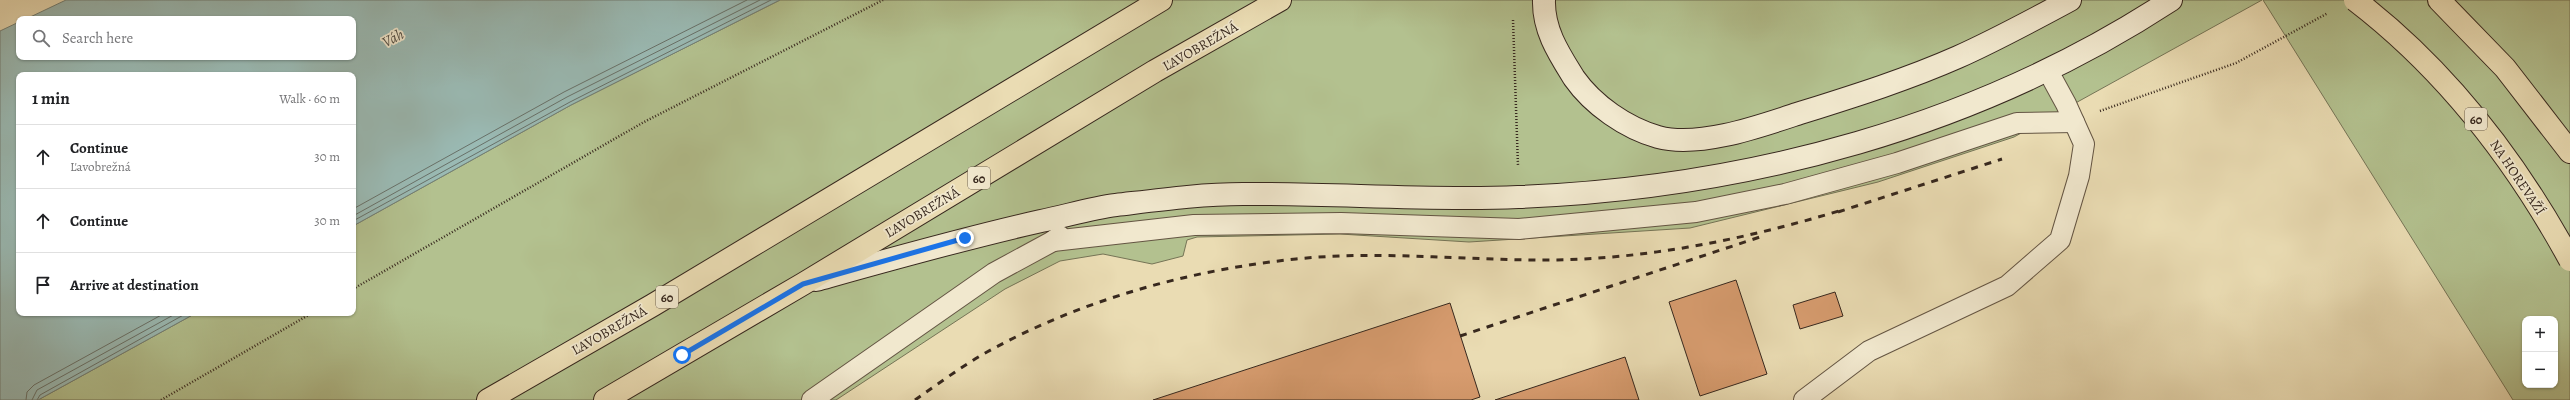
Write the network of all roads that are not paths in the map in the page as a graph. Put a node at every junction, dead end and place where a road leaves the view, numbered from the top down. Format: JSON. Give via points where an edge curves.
{"nodes":[{"id":1,"x":1161,"y":0,"type":"edge"},
{"id":2,"x":1280,"y":0,"type":"edge"},
{"id":3,"x":1544,"y":0,"type":"edge"},
{"id":4,"x":2070,"y":0,"type":"edge"},
{"id":5,"x":2171,"y":0,"type":"edge"},
{"id":6,"x":2355,"y":0,"type":"edge"},
{"id":7,"x":2438,"y":0,"type":"edge"},
{"id":8,"x":2048,"y":71,"type":"junction"},
{"id":9,"x":2074,"y":122,"type":"junction"},
{"id":10,"x":2570,"y":152,"type":"edge"},
{"id":11,"x":2570,"y":260,"type":"edge"},
{"id":12,"x":803,"y":284,"type":"junction"},
{"id":13,"x":488,"y":400,"type":"edge"},
{"id":14,"x":605,"y":400,"type":"edge"},
{"id":15,"x":812,"y":400,"type":"edge"},
{"id":16,"x":1804,"y":400,"type":"edge"}],
"edges":[{"from":1,"to":13,"type":"main road","name":"ĽAVOBREŽNÁ","number":"60","via":[[653,305]]},
{"from":2,"to":12,"type":"main road","name":"ĽAVOBREŽNÁ","number":"60","via":[[1156,71]]},
{"from":3,"to":4,"type":"main road","via":[[1554,47],[1581,88],[1616,118],[1659,137],[1701,139],[1753,128],[1868,91],[1957,57]]},
{"from":5,"to":8,"type":"main road","via":[[2125,30]]},
{"from":6,"to":11,"type":"main road","name":"NA HOREVAŽÍ","number":"60","bridge":true,"via":[[2403,41],[2466,107],[2530,190]]},
{"from":7,"to":10,"type":"main road","via":[[2505,68]]},
{"from":8,"to":9,"type":"lane"},
{"from":8,"to":12,"type":"main road","via":[[1982,100],[1914,125],[1775,166],[1635,188],[1518,197],[1240,194],[1114,205],[965,238]]},
{"from":9,"to":15,"type":"lane","via":[[2017,123],[1896,163],[1785,194],[1696,212],[1519,229],[1340,223],[1194,225],[1056,238],[994,273]]},
{"from":9,"to":16,"type":"lane","via":[[2084,144],[2079,176],[2060,240],[2007,286],[1869,351]]},
{"from":12,"to":14,"type":"main road","name":"ĽAVOBREŽNÁ","number":"60"}]}
